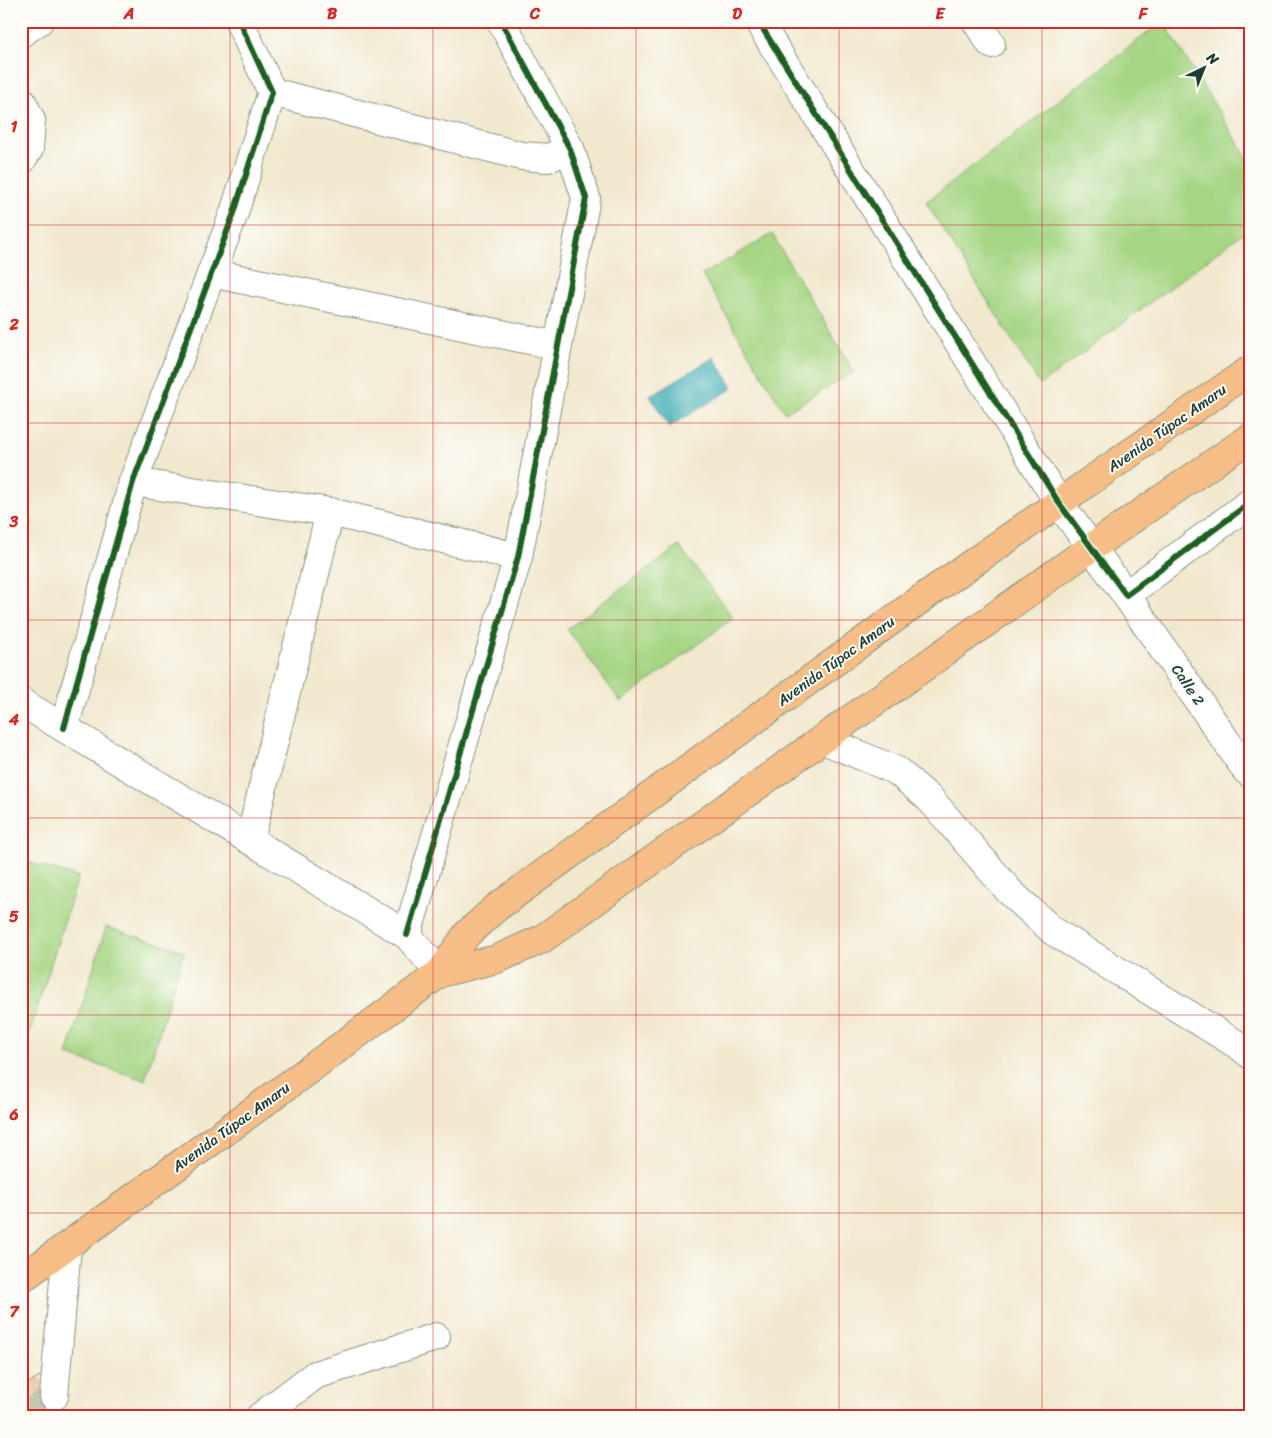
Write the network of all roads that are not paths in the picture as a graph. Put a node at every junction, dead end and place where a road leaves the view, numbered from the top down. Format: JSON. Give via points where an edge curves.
{"nodes":[{"id":1,"x":39,"y":21,"type":"edge"},
{"id":2,"x":238,"y":21,"type":"edge"},
{"id":3,"x":501,"y":21,"type":"edge"},
{"id":4,"x":758,"y":21,"type":"edge"},
{"id":5,"x":976,"y":21,"type":"edge"},
{"id":6,"x":21,"y":33,"type":"edge"},
{"id":7,"x":991,"y":44,"type":"dead end"},
{"id":8,"x":272,"y":92,"type":"junction"},
{"id":9,"x":21,"y":100,"type":"edge"},
{"id":10,"x":570,"y":149,"type":"junction"},
{"id":11,"x":21,"y":161,"type":"edge"},
{"id":12,"x":211,"y":273,"type":"junction"},
{"id":13,"x":558,"y":346,"type":"junction"},
{"id":14,"x":1251,"y":369,"type":"edge"},
{"id":15,"x":1251,"y":436,"type":"edge"},
{"id":16,"x":133,"y":482,"type":"junction"},
{"id":17,"x":1251,"y":502,"type":"edge"},
{"id":18,"x":1059,"y":503,"type":"junction"},
{"id":19,"x":330,"y":512,"type":"junction"},
{"id":20,"x":1092,"y":547,"type":"junction"},
{"id":21,"x":518,"y":557,"type":"junction"},
{"id":22,"x":1126,"y":595,"type":"junction"},
{"id":23,"x":21,"y":702,"type":"edge"},
{"id":24,"x":64,"y":728,"type":"junction"},
{"id":25,"x":822,"y":739,"type":"junction"},
{"id":26,"x":1251,"y":774,"type":"edge"},
{"id":27,"x":250,"y":840,"type":"junction"},
{"id":28,"x":407,"y":935,"type":"junction"},
{"id":29,"x":440,"y":973,"type":"junction"},
{"id":30,"x":1251,"y":1055,"type":"edge"},
{"id":31,"x":67,"y":1246,"type":"junction"},
{"id":32,"x":21,"y":1279,"type":"edge"},
{"id":33,"x":436,"y":1337,"type":"dead end"},
{"id":34,"x":54,"y":1396,"type":"dead end"},
{"id":35,"x":260,"y":1417,"type":"edge"}],
"edges":[{"from":1,"to":6,"type":"street"},
{"from":2,"to":8,"type":"street"},
{"from":3,"to":10,"type":"street"},
{"from":4,"to":18,"type":"street","name":"Calle 2"},
{"from":5,"to":7,"type":"street"},
{"from":8,"to":10,"type":"street","via":[[522,156],[548,158]]},
{"from":8,"to":12,"type":"street","via":[[234,213]]},
{"from":9,"to":11,"type":"street","via":[[31,120],[28,149]]},
{"from":10,"to":13,"type":"street","via":[[586,198]]},
{"from":12,"to":13,"type":"street"},
{"from":12,"to":16,"type":"street"},
{"from":13,"to":21,"type":"street"},
{"from":14,"to":18,"type":"highway","name":"Avenida Túpac Amaru"},
{"from":15,"to":20,"type":"highway","name":"Avenida Túpac Amaru"},
{"from":16,"to":19,"type":"street"},
{"from":16,"to":24,"type":"street"},
{"from":17,"to":22,"type":"street"},
{"from":18,"to":20,"type":"street","name":"Calle 2"},
{"from":18,"to":29,"type":"highway","name":"Avenida Túpac Amaru","via":[[928,594],[496,908],[467,934]]},
{"from":19,"to":21,"type":"street"},
{"from":19,"to":27,"type":"street"},
{"from":20,"to":22,"type":"street","name":"Calle 2"},
{"from":20,"to":25,"type":"highway","name":"Avenida Túpac Amaru"},
{"from":21,"to":28,"type":"street"},
{"from":22,"to":26,"type":"street","name":"Calle 2"},
{"from":23,"to":24,"type":"street"},
{"from":24,"to":27,"type":"street"},
{"from":25,"to":29,"type":"highway","name":"Avenida Túpac Amaru","via":[[542,939],[498,959]]},
{"from":25,"to":30,"type":"street","via":[[897,771],[930,799],[1010,892],[1052,931]]},
{"from":27,"to":28,"type":"street"},
{"from":28,"to":29,"type":"street"},
{"from":29,"to":31,"type":"highway","name":"Avenida Túpac Amaru"},
{"from":31,"to":32,"type":"highway","name":"Avenida Túpac Amaru"},
{"from":31,"to":34,"type":"street"},
{"from":33,"to":35,"type":"street","via":[[314,1375]]}]}
